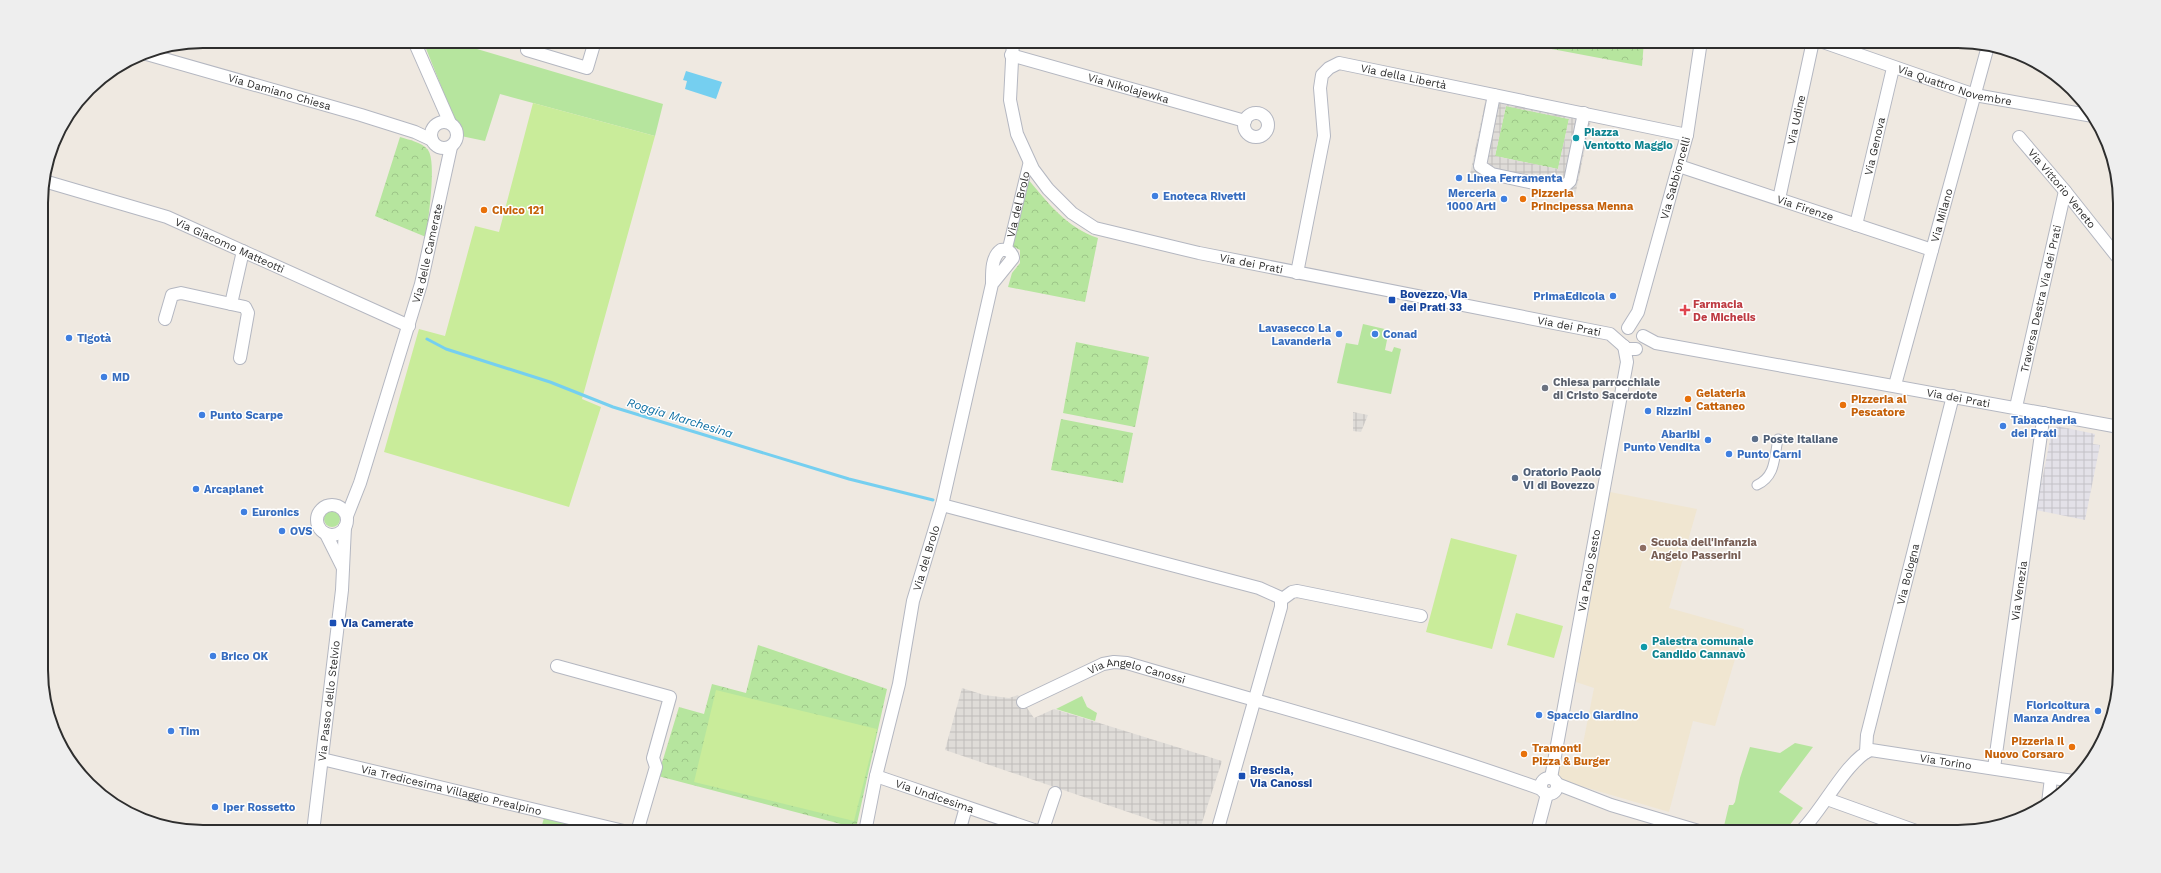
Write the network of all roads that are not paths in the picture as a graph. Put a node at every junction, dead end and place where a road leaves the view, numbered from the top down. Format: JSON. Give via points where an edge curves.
{"nodes":[{"id":1,"x":417,"y":48,"type":"edge"},
{"id":2,"x":593,"y":48,"type":"edge"},
{"id":3,"x":1012,"y":48,"type":"edge"},
{"id":4,"x":1700,"y":48,"type":"edge"},
{"id":5,"x":1811,"y":48,"type":"edge"},
{"id":6,"x":1839,"y":48,"type":"edge"},
{"id":7,"x":527,"y":50,"type":"dead end"},
{"id":8,"x":1987,"y":51,"type":"edge"},
{"id":9,"x":1011,"y":55,"type":"junction"},
{"id":10,"x":153,"y":56,"type":"edge"},
{"id":11,"x":1893,"y":68,"type":"junction"},
{"id":12,"x":1494,"y":95,"type":"junction"},
{"id":13,"x":1975,"y":95,"type":"junction"},
{"id":14,"x":438,"y":96,"type":"junction"},
{"id":15,"x":1584,"y":113,"type":"junction"},
{"id":16,"x":2085,"y":115,"type":"edge"},
{"id":17,"x":1244,"y":121,"type":"dead end"},
{"id":18,"x":450,"y":123,"type":"junction"},
{"id":19,"x":435,"y":135,"type":"junction"},
{"id":20,"x":1687,"y":135,"type":"junction"},
{"id":21,"x":2019,"y":137,"type":"dead end"},
{"id":22,"x":451,"y":147,"type":"junction"},
{"id":23,"x":1029,"y":159,"type":"junction"},
{"id":24,"x":1679,"y":166,"type":"junction"},
{"id":25,"x":444,"y":179,"type":"junction"},
{"id":26,"x":49,"y":182,"type":"edge"},
{"id":27,"x":2065,"y":191,"type":"junction"},
{"id":28,"x":1779,"y":199,"type":"junction"},
{"id":29,"x":1856,"y":225,"type":"junction"},
{"id":30,"x":1007,"y":250,"type":"joint"},
{"id":31,"x":1932,"y":250,"type":"junction"},
{"id":32,"x":243,"y":251,"type":"junction"},
{"id":33,"x":2113,"y":251,"type":"edge"},
{"id":34,"x":1297,"y":273,"type":"junction"},
{"id":35,"x":231,"y":304,"type":"junction"},
{"id":36,"x":1638,"y":312,"type":"junction"},
{"id":37,"x":165,"y":320,"type":"dead end"},
{"id":38,"x":409,"y":326,"type":"junction"},
{"id":39,"x":1624,"y":337,"type":"junction"},
{"id":40,"x":1640,"y":341,"type":"junction"},
{"id":41,"x":240,"y":358,"type":"dead end"},
{"id":42,"x":1627,"y":362,"type":"junction"},
{"id":43,"x":1895,"y":385,"type":"junction"},
{"id":44,"x":1953,"y":396,"type":"junction"},
{"id":45,"x":2016,"y":407,"type":"junction"},
{"id":46,"x":2044,"y":413,"type":"junction"},
{"id":47,"x":2113,"y":426,"type":"edge"},
{"id":48,"x":1778,"y":439,"type":"dead end"},
{"id":49,"x":360,"y":484,"type":"junction"},
{"id":50,"x":1757,"y":485,"type":"dead end"},
{"id":51,"x":336,"y":505,"type":"junction"},
{"id":52,"x":942,"y":505,"type":"junction"},
{"id":53,"x":346,"y":521,"type":"junction"},
{"id":54,"x":326,"y":534,"type":"junction"},
{"id":55,"x":344,"y":569,"type":"junction"},
{"id":56,"x":1281,"y":604,"type":"junction"},
{"id":57,"x":1422,"y":616,"type":"dead end"},
{"id":58,"x":557,"y":666,"type":"dead end"},
{"id":59,"x":1255,"y":700,"type":"junction"},
{"id":60,"x":1023,"y":702,"type":"dead end"},
{"id":61,"x":1866,"y":752,"type":"junction"},
{"id":62,"x":322,"y":759,"type":"junction"},
{"id":63,"x":1994,"y":768,"type":"junction"},
{"id":64,"x":876,"y":776,"type":"junction"},
{"id":65,"x":2051,"y":778,"type":"junction"},
{"id":66,"x":2066,"y":780,"type":"edge"},
{"id":67,"x":1549,"y":787,"type":"junction"},
{"id":68,"x":1055,"y":793,"type":"dead end"},
{"id":69,"x":2049,"y":795,"type":"edge"},
{"id":70,"x":1827,"y":799,"type":"junction"},
{"id":71,"x":966,"y":807,"type":"junction"},
{"id":72,"x":314,"y":825,"type":"edge"},
{"id":73,"x":599,"y":825,"type":"edge"},
{"id":74,"x":639,"y":825,"type":"edge"},
{"id":75,"x":866,"y":825,"type":"edge"},
{"id":76,"x":961,"y":825,"type":"edge"},
{"id":77,"x":1020,"y":825,"type":"edge"},
{"id":78,"x":1044,"y":825,"type":"edge"},
{"id":79,"x":1219,"y":825,"type":"edge"},
{"id":80,"x":1539,"y":825,"type":"edge"},
{"id":81,"x":1678,"y":825,"type":"edge"},
{"id":82,"x":1806,"y":825,"type":"edge"},
{"id":83,"x":1899,"y":825,"type":"edge"}],
"edges":[{"from":1,"to":14,"type":"street","name":"Via delle Camerate"},
{"from":2,"to":7,"type":"street","via":[[586,68]]},
{"from":3,"to":9,"type":"street","name":"Via dei Prati"},
{"from":4,"to":20,"type":"street","name":"Via Sabbioncelli"},
{"from":5,"to":28,"type":"street","name":"Via Udine"},
{"from":6,"to":11,"type":"street","name":"Via Quattro Novembre"},
{"from":8,"to":13,"type":"street","name":"Via Milano"},
{"from":9,"to":17,"type":"street","name":"Via Nikolajewka"},
{"from":9,"to":23,"type":"street","name":"Via dei Prati","via":[[1012,117]]},
{"from":10,"to":19,"type":"street","name":"Via Damiano Chiesa","via":[[415,132]]},
{"from":11,"to":13,"type":"street","name":"Via Quattro Novembre"},
{"from":11,"to":29,"type":"street","name":"Via Genova"},
{"from":12,"to":15,"type":"street","name":"Via della Libertà"},
{"from":12,"to":15,"type":"street","via":[[1480,166],[1492,174],[1562,189],[1570,180]]},
{"from":12,"to":34,"type":"street","name":"Via della Libertà","via":[[1346,64],[1339,63],[1329,68],[1322,75],[1320,88],[1324,136]]},
{"from":13,"to":16,"type":"street","name":"Via Quattro Novembre"},
{"from":13,"to":31,"type":"street","name":"Via Milano"},
{"from":14,"to":18,"type":"street","name":"Via delle Camerate"},
{"from":14,"to":19,"type":"street","name":"Via delle Camerate"},
{"from":15,"to":20,"type":"street","name":"Via della Libertà"},
{"from":18,"to":19,"type":"street","via":[[443,122]]},
{"from":18,"to":22,"type":"street","name":"Via delle Camerate","via":[[458,136]]},
{"from":19,"to":22,"type":"street","via":[[442,148]]},
{"from":19,"to":25,"type":"street","name":"Via delle Camerate"},
{"from":20,"to":24,"type":"street","name":"Via Sabbioncelli"},
{"from":21,"to":27,"type":"street","name":"Via Vittorio Veneto"},
{"from":22,"to":25,"type":"street","name":"Via delle Camerate"},
{"from":23,"to":30,"type":"street","name":"Via del Brolo"},
{"from":23,"to":34,"type":"street","name":"Via dei Prati","via":[[1057,200],[1072,213],[1103,232]]},
{"from":24,"to":28,"type":"street","name":"Via Firenze"},
{"from":24,"to":36,"type":"street","name":"Via Sabbioncelli"},
{"from":25,"to":38,"type":"street","name":"Via delle Camerate","via":[[422,284]]},
{"from":26,"to":32,"type":"street","name":"Via Giacomo Matteotti","via":[[156,213]]},
{"from":27,"to":33,"type":"street","name":"Via Vittorio Veneto"},
{"from":27,"to":45,"type":"street","name":"Traversa Destra Via dei Prati"},
{"from":28,"to":29,"type":"street","name":"Via Firenze"},
{"from":29,"to":31,"type":"street","name":"Via Firenze"},
{"from":30,"to":52,"type":"street","name":"Via del Brolo","via":[[1013,258],[992,284]]},
{"from":31,"to":43,"type":"street","name":"Via Milano"},
{"from":32,"to":35,"type":"street"},
{"from":32,"to":38,"type":"street","name":"Via Giacomo Matteotti"},
{"from":34,"to":39,"type":"street","name":"Via dei Prati"},
{"from":35,"to":37,"type":"street","via":[[181,293],[172,295]]},
{"from":35,"to":41,"type":"street","via":[[245,307],[248,313]]},
{"from":36,"to":39,"type":"street","name":"Via Sabbioncelli"},
{"from":36,"to":40,"type":"street","name":"Via Sabbioncelli"},
{"from":38,"to":49,"type":"street","name":"Via Passo dello Stelvio"},
{"from":39,"to":40,"type":"street","name":"Via dei Prati","via":[[1630,350]]},
{"from":39,"to":40,"type":"street","name":"Via dei Prati","via":[[1634,327]]},
{"from":39,"to":42,"type":"street","name":"Via Paolo Sesto"},
{"from":40,"to":42,"type":"street","name":"Via Paolo Sesto"},
{"from":40,"to":43,"type":"street","name":"Via dei Prati"},
{"from":42,"to":67,"type":"street","name":"Via Paolo Sesto"},
{"from":43,"to":44,"type":"street","name":"Via dei Prati"},
{"from":44,"to":45,"type":"street","name":"Via dei Prati"},
{"from":44,"to":61,"type":"street","name":"Via Bologna","via":[[1867,735]]},
{"from":45,"to":46,"type":"street","name":"Via dei Prati"},
{"from":46,"to":47,"type":"street","name":"Via dei Prati"},
{"from":46,"to":63,"type":"street","name":"Via Venezia"},
{"from":48,"to":50,"type":"street","via":[[1771,473],[1767,480]]},
{"from":49,"to":51,"type":"street"},
{"from":49,"to":53,"type":"street","name":"Via Passo dello Stelvio"},
{"from":51,"to":53,"type":"street","via":[[344,511]]},
{"from":51,"to":54,"type":"street","via":[[326,505],[318,513],[317,524]]},
{"from":52,"to":56,"type":"street","via":[[1259,588],[1278,596]]},
{"from":52,"to":64,"type":"street","name":"Via del Brolo","via":[[913,601],[899,684]]},
{"from":53,"to":54,"type":"street","via":[[339,533]]},
{"from":53,"to":55,"type":"street","name":"Via Passo dello Stelvio"},
{"from":54,"to":55,"type":"street"},
{"from":55,"to":62,"type":"street","name":"Via Passo dello Stelvio"},
{"from":56,"to":57,"type":"street","via":[[1287,595],[1297,591]]},
{"from":56,"to":59,"type":"street"},
{"from":58,"to":74,"type":"street","via":[[670,697],[653,758],[656,767]]},
{"from":59,"to":60,"type":"street","name":"Via Angelo Canossi","via":[[1114,662],[1103,664]]},
{"from":59,"to":67,"type":"street","name":"Via Angelo Canossi"},
{"from":59,"to":79,"type":"street"},
{"from":61,"to":63,"type":"street","name":"Via Torino","via":[[1877,750]]},
{"from":61,"to":70,"type":"street"},
{"from":62,"to":72,"type":"street","name":"Via Passo dello Stelvio"},
{"from":62,"to":73,"type":"street","name":"Via Tredicesima Villaggio Prealpino"},
{"from":63,"to":65,"type":"street","name":"Via Torino"},
{"from":64,"to":71,"type":"street","name":"Via Undicesima"},
{"from":64,"to":75,"type":"street","name":"Via del Brolo"},
{"from":65,"to":66,"type":"street","name":"Via Torino"},
{"from":65,"to":69,"type":"street"},
{"from":67,"to":80,"type":"street","name":"Via Paolo Sesto"},
{"from":67,"to":81,"type":"street","name":"Via Angelo Canossi"},
{"from":68,"to":78,"type":"street"},
{"from":70,"to":82,"type":"street"},
{"from":70,"to":83,"type":"street"},
{"from":71,"to":76,"type":"street"},
{"from":71,"to":77,"type":"street","name":"Via Undicesima"}]}
